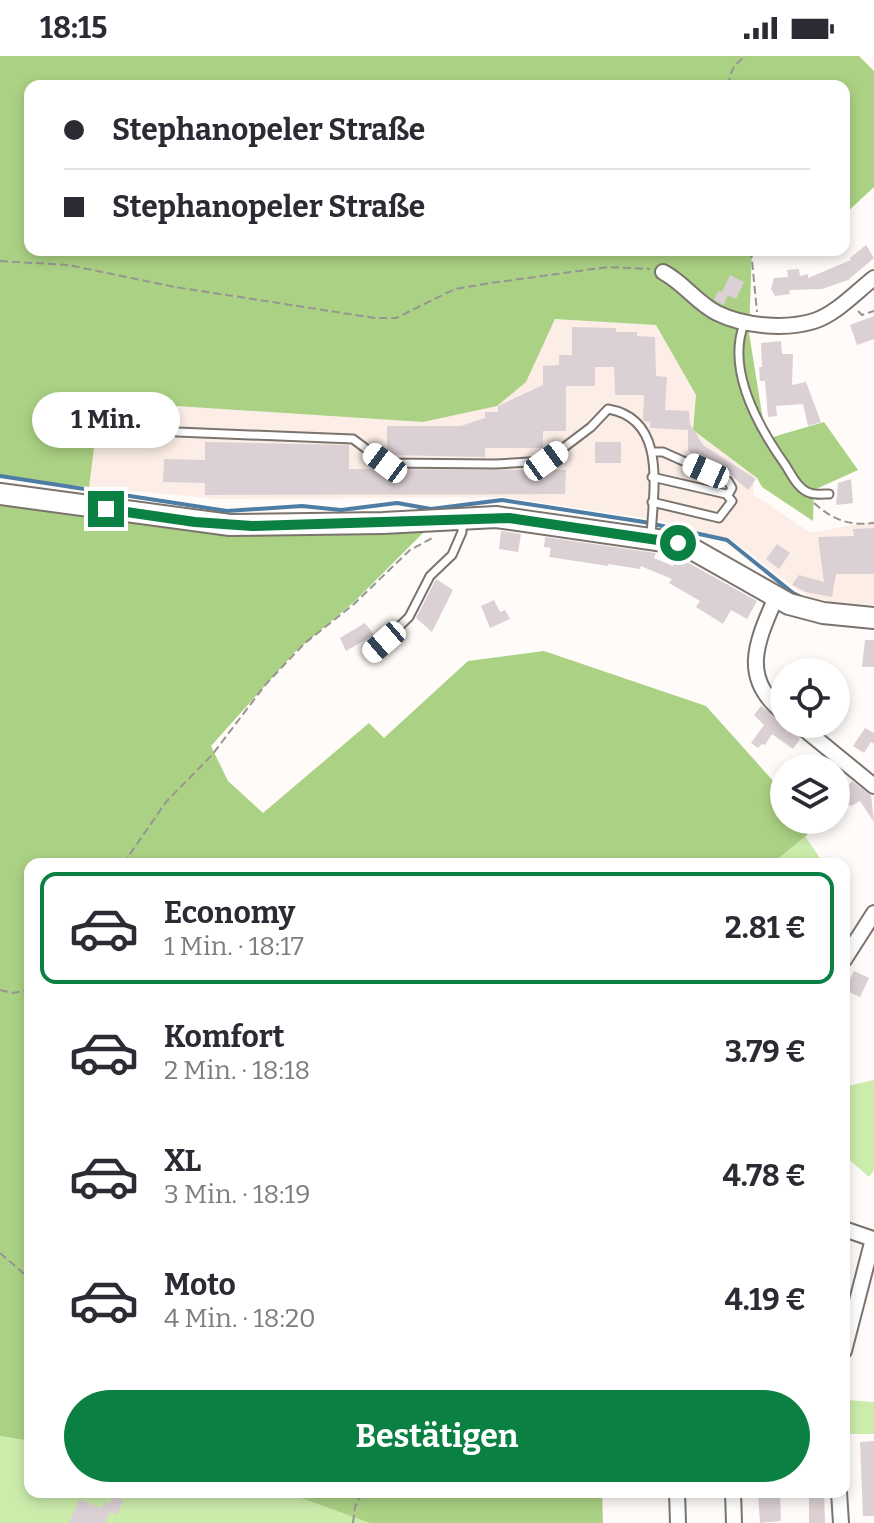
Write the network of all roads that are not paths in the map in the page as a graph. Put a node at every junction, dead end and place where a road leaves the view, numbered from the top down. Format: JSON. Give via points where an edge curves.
{"nodes":[{"id":1,"x":663,"y":272,"type":"road end"},
{"id":2,"x":874,"y":278,"type":"edge"},
{"id":3,"x":751,"y":324,"type":"junction"},
{"id":4,"x":177,"y":432,"type":"dead end"},
{"id":5,"x":652,"y":452,"type":"junction"},
{"id":6,"x":652,"y":477,"type":"junction"},
{"id":7,"x":0,"y":494,"type":"edge"},
{"id":8,"x":829,"y":494,"type":"dead end"},
{"id":9,"x":728,"y":495,"type":"junction"},
{"id":10,"x":652,"y":502,"type":"junction"},
{"id":11,"x":456,"y":519,"type":"junction"},
{"id":12,"x":651,"y":534,"type":"junction"},
{"id":13,"x":776,"y":597,"type":"junction"},
{"id":14,"x":874,"y":618,"type":"edge"},
{"id":15,"x":372,"y":653,"type":"dead end"},
{"id":16,"x":770,"y":699,"type":"edge"},
{"id":17,"x":815,"y":738,"type":"edge"},
{"id":18,"x":874,"y":786,"type":"edge"},
{"id":19,"x":874,"y":913,"type":"edge"},
{"id":20,"x":850,"y":951,"type":"edge"},
{"id":21,"x":850,"y":1231,"type":"edge"},
{"id":22,"x":850,"y":1328,"type":"edge"},
{"id":23,"x":677,"y":1498,"type":"edge"},
{"id":24,"x":733,"y":1498,"type":"edge"},
{"id":25,"x":839,"y":1498,"type":"edge"},
{"id":26,"x":678,"y":1523,"type":"edge"},
{"id":27,"x":734,"y":1523,"type":"edge"},
{"id":28,"x":841,"y":1523,"type":"edge"}],
"edges":[{"from":1,"to":3,"type":"street","via":[[680,280],[714,312]]},
{"from":2,"to":3,"type":"street","via":[[813,321]]},
{"from":3,"to":8,"type":"lane","via":[[737,342],[754,416],[801,487]]},
{"from":4,"to":5,"type":"lane","via":[[353,439],[385,463],[546,461],[608,409],[637,422],[649,437]]},
{"from":5,"to":6,"type":"lane"},
{"from":5,"to":9,"type":"lane","via":[[728,481]]},
{"from":6,"to":9,"type":"lane"},
{"from":6,"to":10,"type":"lane"},
{"from":7,"to":11,"type":"street","via":[[230,525]]},
{"from":9,"to":10,"type":"lane","via":[[732,501],[719,518]]},
{"from":10,"to":12,"type":"lane"},
{"from":11,"to":12,"type":"street","via":[[509,518]]},
{"from":11,"to":15,"type":"lane","via":[[462,532],[452,555],[430,576],[409,617]]},
{"from":12,"to":13,"type":"street","via":[[694,550]]},
{"from":13,"to":14,"type":"street","via":[[823,613]]},
{"from":13,"to":16,"type":"street","via":[[754,665]]},
{"from":17,"to":18,"type":"street"},
{"from":19,"to":20,"type":"street"},
{"from":21,"to":22,"type":"street","via":[[873,1239]]},
{"from":23,"to":26,"type":"street"},
{"from":24,"to":27,"type":"street"},
{"from":25,"to":28,"type":"street"}]}
